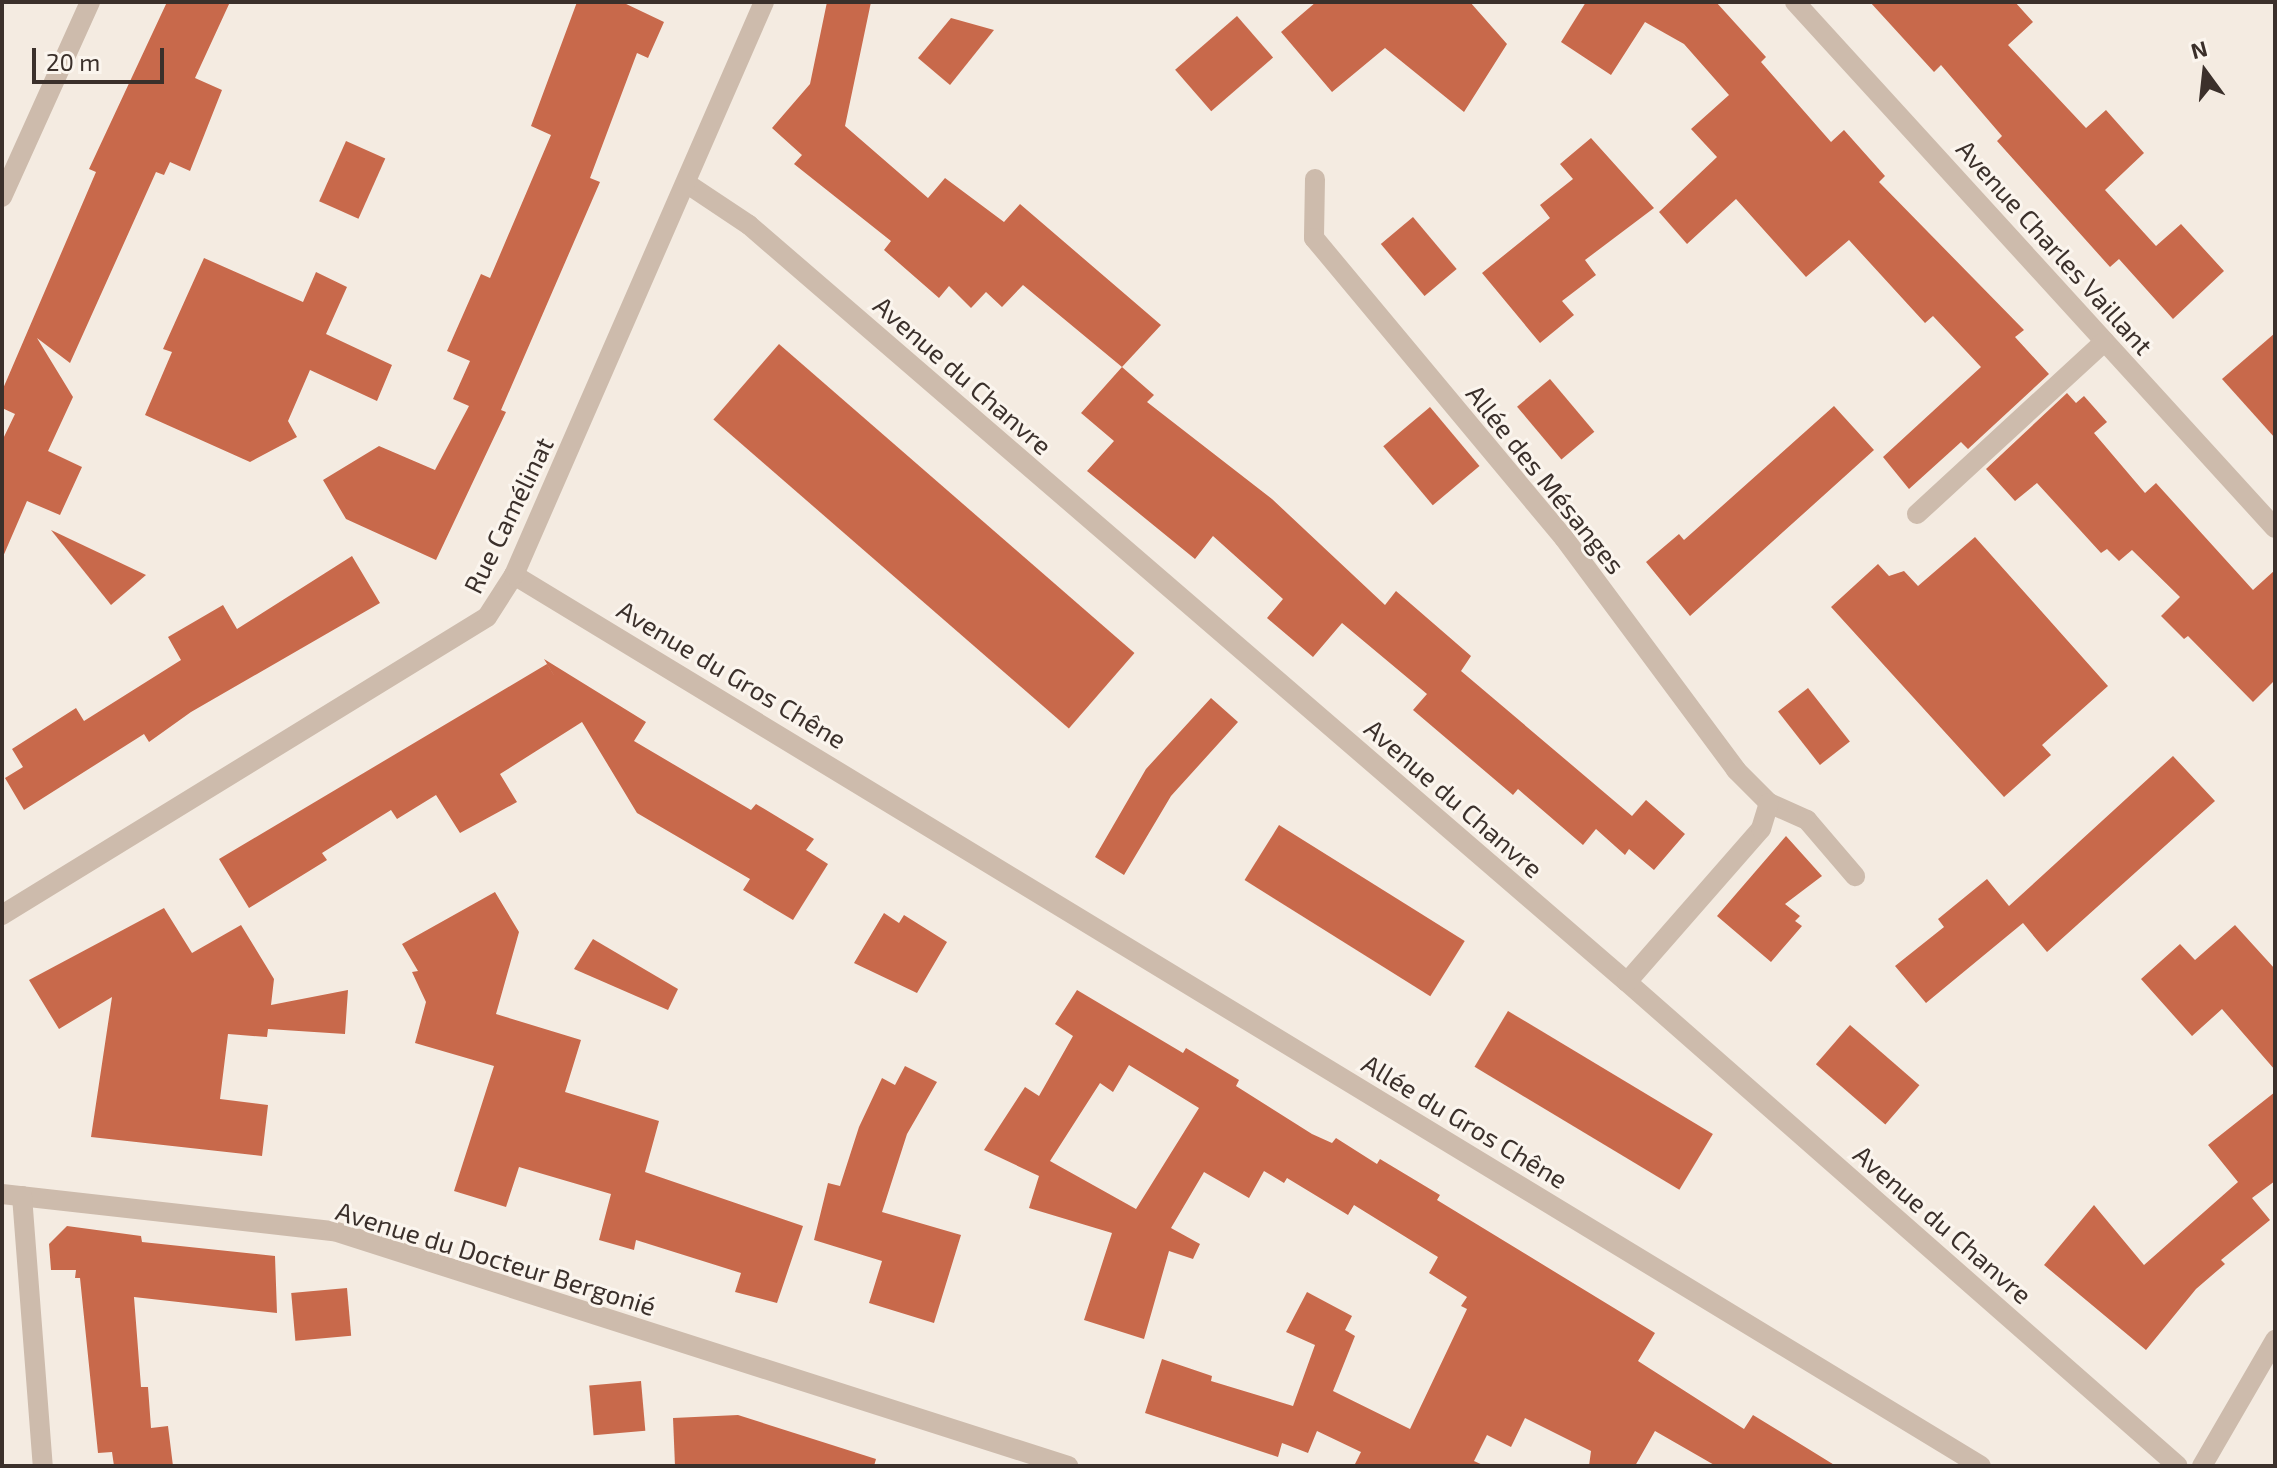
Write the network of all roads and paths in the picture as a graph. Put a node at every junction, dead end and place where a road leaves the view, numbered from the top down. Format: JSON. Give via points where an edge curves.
{"nodes":[{"id":1,"x":90,"y":2,"type":"edge"},
{"id":2,"x":764,"y":2,"type":"edge"},
{"id":3,"x":1795,"y":2,"type":"edge"},
{"id":4,"x":1315,"y":179,"type":"dead end"},
{"id":5,"x":686,"y":183,"type":"junction"},
{"id":6,"x":2,"y":197,"type":"edge"},
{"id":7,"x":2105,"y":341,"type":"junction"},
{"id":8,"x":1917,"y":514,"type":"dead end"},
{"id":9,"x":2275,"y":528,"type":"edge"},
{"id":10,"x":514,"y":575,"type":"junction"},
{"id":11,"x":1769,"y":803,"type":"junction"},
{"id":12,"x":922,"y":820,"type":"joint"},
{"id":13,"x":1855,"y":876,"type":"dead end"},
{"id":14,"x":2,"y":915,"type":"edge"},
{"id":15,"x":1627,"y":982,"type":"junction"},
{"id":16,"x":12,"y":1195,"type":"edge"},
{"id":17,"x":2275,"y":1340,"type":"edge"},
{"id":18,"x":43,"y":1466,"type":"edge"},
{"id":19,"x":1068,"y":1466,"type":"edge"},
{"id":20,"x":1981,"y":1466,"type":"edge"},
{"id":21,"x":2178,"y":1466,"type":"edge"},
{"id":22,"x":2202,"y":1466,"type":"edge"}],
"edges":[{"from":1,"to":6,"type":"street"},
{"from":2,"to":5,"type":"street","name":"Rue Camélinat"},
{"from":3,"to":7,"type":"street","name":"Avenue Charles Vaillant"},
{"from":4,"to":11,"type":"street","name":"Allée des Mésanges","via":[[1314,238],[1564,538],[1736,770]]},
{"from":5,"to":10,"type":"street","name":"Rue Camélinat"},
{"from":5,"to":15,"type":"street","name":"Avenue du Chanvre","via":[[749,225]]},
{"from":7,"to":8,"type":"street"},
{"from":7,"to":9,"type":"street","name":"Avenue Charles Vaillant"},
{"from":10,"to":12,"type":"street","name":"Avenue du Gros Chêne"},
{"from":10,"to":14,"type":"street","name":"Rue Camélinat","via":[[487,617]]},
{"from":11,"to":13,"type":"street","name":"Allée des Mésanges","via":[[1807,820]]},
{"from":11,"to":15,"type":"street","via":[[1761,829]]},
{"from":12,"to":20,"type":"street","name":"Allée du Gros Chêne"},
{"from":15,"to":21,"type":"street","name":"Avenue du Chanvre"},
{"from":16,"to":18,"type":"street"},
{"from":16,"to":19,"type":"street","name":"Avenue du Docteur Bergonié","via":[[334,1231]]},
{"from":17,"to":22,"type":"street"}]}
